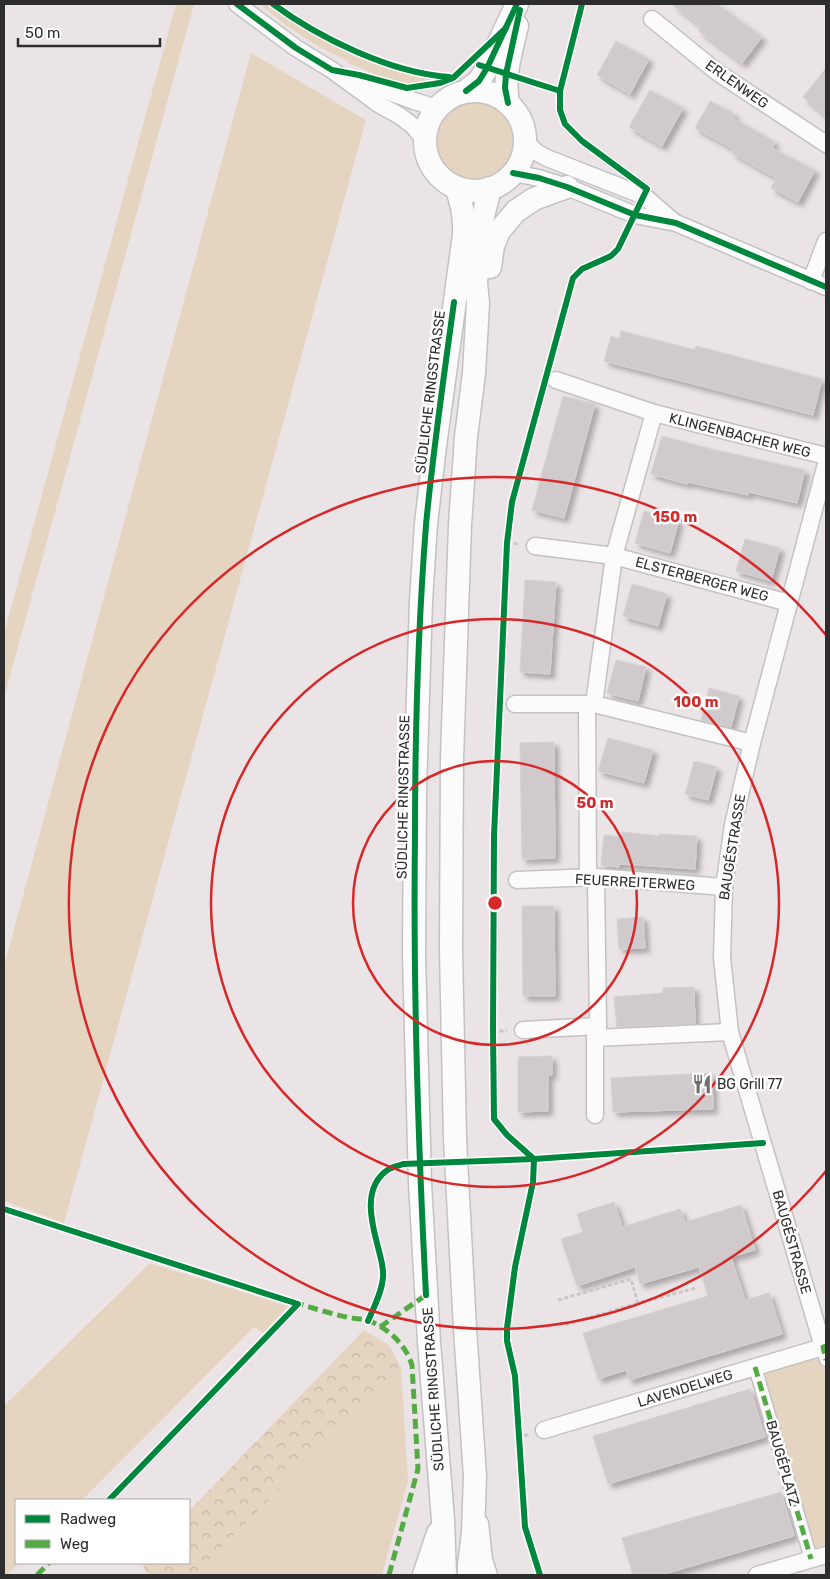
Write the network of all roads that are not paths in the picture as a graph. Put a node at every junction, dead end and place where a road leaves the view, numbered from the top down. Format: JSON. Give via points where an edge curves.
{"nodes":[{"id":1,"x":237,"y":4,"type":"edge"},
{"id":2,"x":518,"y":4,"type":"edge"},
{"id":3,"x":522,"y":4,"type":"edge"},
{"id":4,"x":652,"y":19,"type":"dead end"},
{"id":5,"x":332,"y":70,"type":"junction"},
{"id":6,"x":460,"y":85,"type":"junction"},
{"id":7,"x":508,"y":103,"type":"junction"},
{"id":8,"x":438,"y":108,"type":"junction"},
{"id":9,"x":425,"y":140,"type":"junction"},
{"id":10,"x":525,"y":141,"type":"junction"},
{"id":11,"x":826,"y":144,"type":"edge"},
{"id":12,"x":513,"y":173,"type":"junction"},
{"id":13,"x":456,"y":187,"type":"junction"},
{"id":14,"x":567,"y":187,"type":"junction"},
{"id":15,"x":490,"y":188,"type":"junction"},
{"id":16,"x":676,"y":223,"type":"junction"},
{"id":17,"x":826,"y":242,"type":"edge"},
{"id":18,"x":819,"y":284,"type":"edge"},
{"id":19,"x":478,"y":304,"type":"junction"},
{"id":20,"x":556,"y":380,"type":"dead end"},
{"id":21,"x":654,"y":413,"type":"junction"},
{"id":22,"x":826,"y":456,"type":"edge"},
{"id":23,"x":826,"y":464,"type":"edge"},
{"id":24,"x":535,"y":546,"type":"dead end"},
{"id":25,"x":614,"y":556,"type":"junction"},
{"id":26,"x":789,"y":602,"type":"junction"},
{"id":27,"x":515,"y":704,"type":"dead end"},
{"id":28,"x":590,"y":704,"type":"junction"},
{"id":29,"x":752,"y":743,"type":"junction"},
{"id":30,"x":592,"y":877,"type":"junction"},
{"id":31,"x":517,"y":880,"type":"dead end"},
{"id":32,"x":724,"y":887,"type":"junction"},
{"id":33,"x":523,"y":1030,"type":"dead end"},
{"id":34,"x":596,"y":1032,"type":"junction"},
{"id":35,"x":730,"y":1032,"type":"junction"},
{"id":36,"x":595,"y":1114,"type":"dead end"},
{"id":37,"x":825,"y":1351,"type":"edge"},
{"id":38,"x":755,"y":1367,"type":"junction"},
{"id":39,"x":544,"y":1430,"type":"dead end"},
{"id":40,"x":475,"y":1476,"type":"junction"},
{"id":41,"x":443,"y":1520,"type":"junction"},
{"id":42,"x":819,"y":1557,"type":"edge"},
{"id":43,"x":424,"y":1575,"type":"edge"},
{"id":44,"x":445,"y":1575,"type":"edge"},
{"id":45,"x":469,"y":1575,"type":"edge"},
{"id":46,"x":489,"y":1575,"type":"edge"},
{"id":47,"x":757,"y":1575,"type":"edge"}],
"edges":[{"from":1,"to":5,"type":"street"},
{"from":2,"to":6,"type":"main road","via":[[479,81]]},
{"from":3,"to":7,"type":"main road","via":[[506,74]]},
{"from":4,"to":11,"type":"street","name":"ERLENWEG","via":[[717,72]]},
{"from":5,"to":8,"type":"street"},
{"from":5,"to":9,"type":"street","via":[[414,126]]},
{"from":6,"to":7,"type":"main road","via":[[496,95]]},
{"from":6,"to":8,"type":"main road"},
{"from":7,"to":10,"type":"main road","via":[[518,114]]},
{"from":8,"to":9,"type":"main road","via":[[426,128]]},
{"from":9,"to":13,"type":"main road","via":[[433,168]]},
{"from":10,"to":12,"type":"main road","via":[[522,158]]},
{"from":10,"to":16,"type":"street","via":[[547,158],[644,196]]},
{"from":12,"to":14,"type":"street"},
{"from":12,"to":15,"type":"main road"},
{"from":13,"to":15,"type":"main road"},
{"from":13,"to":41,"type":"main road","name":"SÜDLICHE RINGSTRASSE","via":[[465,218],[464,235],[426,524],[415,790],[414,956],[420,1183]]},
{"from":14,"to":16,"type":"street","via":[[635,215]]},
{"from":14,"to":19,"type":"main road","via":[[534,199],[498,231],[489,276]]},
{"from":15,"to":19,"type":"main road","via":[[482,225],[476,283]]},
{"from":16,"to":18,"type":"street"},
{"from":17,"to":18,"type":"street"},
{"from":19,"to":40,"type":"main road","via":[[460,525],[451,840],[455,1139]]},
{"from":20,"to":21,"type":"street","name":"KLINGENBACHER WEG"},
{"from":21,"to":22,"type":"street","name":"KLINGENBACHER WEG"},
{"from":21,"to":25,"type":"street","name":"KLINGENBACHER WEG"},
{"from":23,"to":26,"type":"street","name":"BAUGÉSTRASSE"},
{"from":24,"to":25,"type":"street","name":"ELSTERBERGER WEG"},
{"from":25,"to":26,"type":"street","name":"ELSTERBERGER WEG"},
{"from":25,"to":28,"type":"street","name":"ELSTERBERGER WEG"},
{"from":26,"to":29,"type":"street","name":"BAUGÉSTRASSE"},
{"from":27,"to":28,"type":"street"},
{"from":28,"to":29,"type":"street"},
{"from":28,"to":30,"type":"street","name":"ELSTERBERGER WEG"},
{"from":29,"to":32,"type":"street","name":"BAUGÉSTRASSE","via":[[733,825]]},
{"from":30,"to":31,"type":"street","name":"FEUERREITERWEG"},
{"from":30,"to":32,"type":"street","name":"FEUERREITERWEG"},
{"from":30,"to":34,"type":"street","name":"ELSTERBERGER WEG"},
{"from":32,"to":35,"type":"street","name":"BAUGÉSTRASSE","via":[[722,958]]},
{"from":33,"to":34,"type":"street"},
{"from":34,"to":35,"type":"street"},
{"from":34,"to":36,"type":"street","name":"ELSTERBERGER WEG"},
{"from":35,"to":37,"type":"street","name":"BAUGÉSTRASSE"},
{"from":37,"to":38,"type":"street","name":"LAVENDELWEG"},
{"from":38,"to":39,"type":"street","name":"LAVENDELWEG"},
{"from":38,"to":42,"type":"street","name":"BAUGÉPLATZ"},
{"from":40,"to":45,"type":"main road"},
{"from":40,"to":46,"type":"street","via":[[484,1560]]},
{"from":41,"to":43,"type":"main road"},
{"from":41,"to":44,"type":"main road","name":"SÜDLICHE RINGSTRASSE"},
{"from":42,"to":47,"type":"street"}]}
